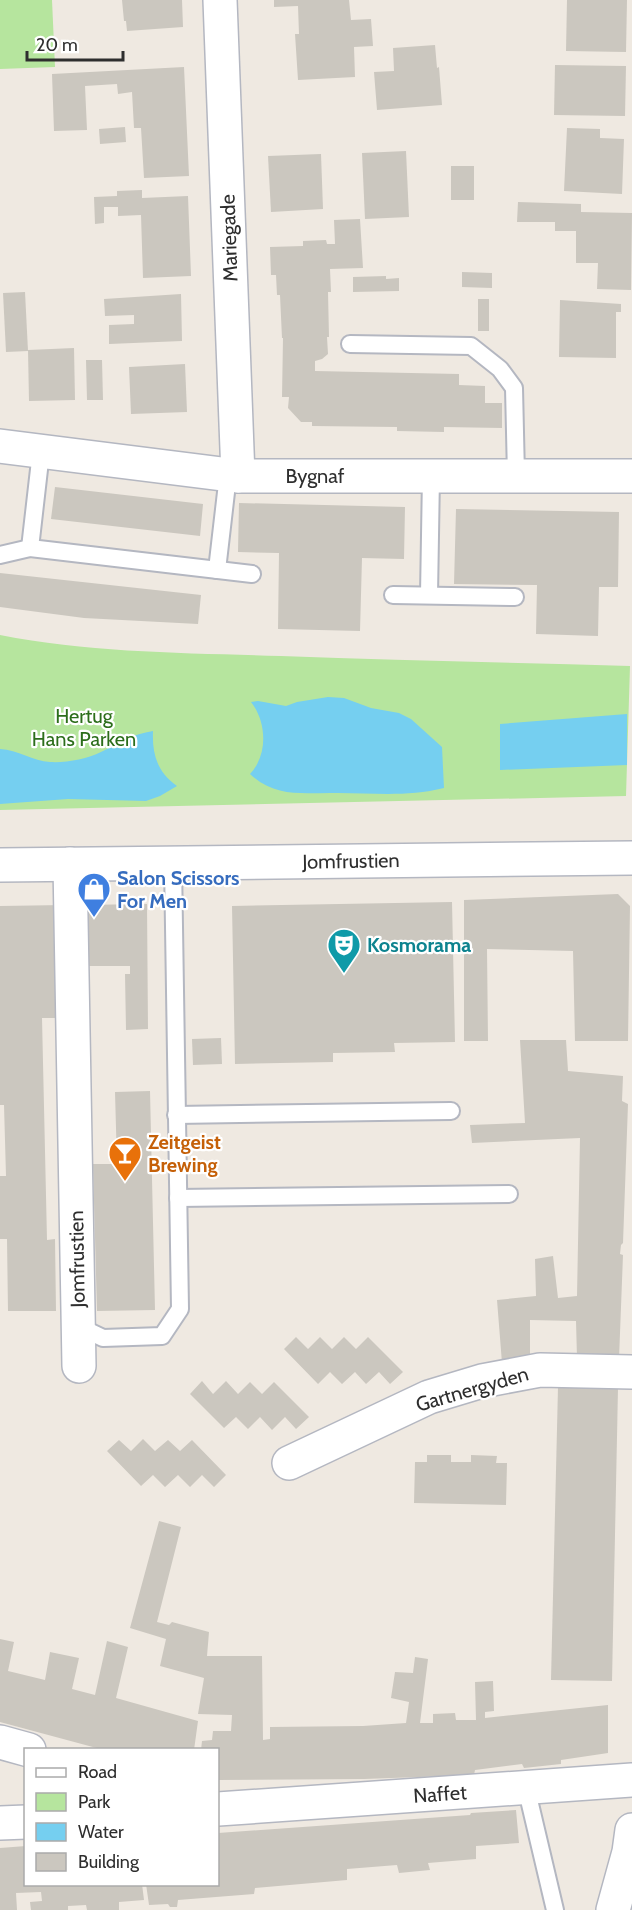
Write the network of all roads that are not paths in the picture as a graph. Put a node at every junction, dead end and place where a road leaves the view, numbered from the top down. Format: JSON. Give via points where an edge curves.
{"nodes":[{"id":1,"x":220,"y":0,"type":"edge"},
{"id":2,"x":350,"y":344,"type":"dead end"},
{"id":3,"x":0,"y":446,"type":"edge"},
{"id":4,"x":41,"y":452,"type":"junction"},
{"id":5,"x":233,"y":475,"type":"junction"},
{"id":6,"x":431,"y":476,"type":"junction"},
{"id":7,"x":516,"y":476,"type":"junction"},
{"id":8,"x":632,"y":476,"type":"edge"},
{"id":9,"x":30,"y":548,"type":"junction"},
{"id":10,"x":0,"y":555,"type":"edge"},
{"id":11,"x":216,"y":570,"type":"junction"},
{"id":12,"x":252,"y":574,"type":"dead end"},
{"id":13,"x":393,"y":595,"type":"dead end"},
{"id":14,"x":429,"y":595,"type":"junction"},
{"id":15,"x":515,"y":597,"type":"dead end"},
{"id":16,"x":632,"y":858,"type":"edge"},
{"id":17,"x":174,"y":863,"type":"junction"},
{"id":18,"x":70,"y":864,"type":"junction"},
{"id":19,"x":0,"y":865,"type":"edge"},
{"id":20,"x":451,"y":1111,"type":"dead end"},
{"id":21,"x":176,"y":1115,"type":"junction"},
{"id":22,"x":509,"y":1194,"type":"dead end"},
{"id":23,"x":178,"y":1198,"type":"junction"},
{"id":24,"x":78,"y":1326,"type":"junction"},
{"id":25,"x":79,"y":1366,"type":"dead end"},
{"id":26,"x":632,"y":1372,"type":"edge"},
{"id":27,"x":289,"y":1463,"type":"dead end"},
{"id":28,"x":0,"y":1742,"type":"edge"},
{"id":29,"x":25,"y":1748,"type":"edge"},
{"id":30,"x":632,"y":1780,"type":"edge"},
{"id":31,"x":526,"y":1787,"type":"junction"},
{"id":32,"x":219,"y":1800,"type":"edge"},
{"id":33,"x":233,"y":1808,"type":"edge"},
{"id":34,"x":24,"y":1822,"type":"edge"},
{"id":35,"x":0,"y":1823,"type":"edge"},
{"id":36,"x":632,"y":1830,"type":"edge"},
{"id":37,"x":555,"y":1910,"type":"edge"},
{"id":38,"x":613,"y":1910,"type":"edge"}],
"edges":[{"from":1,"to":5,"type":"street","name":"Mariegade"},
{"from":2,"to":7,"type":"lane","via":[[471,346],[500,369],[514,388]]},
{"from":3,"to":4,"type":"street","name":"Bygnaf"},
{"from":4,"to":5,"type":"street","name":"Bygnaf"},
{"from":4,"to":9,"type":"lane"},
{"from":5,"to":6,"type":"street","name":"Bygnaf"},
{"from":5,"to":11,"type":"lane"},
{"from":6,"to":7,"type":"street","name":"Bygnaf"},
{"from":6,"to":14,"type":"lane"},
{"from":7,"to":8,"type":"street","name":"Bygnaf"},
{"from":9,"to":10,"type":"lane"},
{"from":9,"to":11,"type":"lane"},
{"from":11,"to":12,"type":"lane"},
{"from":13,"to":14,"type":"lane"},
{"from":14,"to":15,"type":"lane"},
{"from":16,"to":17,"type":"street","name":"Jomfrustien"},
{"from":17,"to":18,"type":"street","name":"Jomfrustien"},
{"from":17,"to":21,"type":"lane"},
{"from":18,"to":19,"type":"street","name":"Jomfrustien"},
{"from":18,"to":24,"type":"street","name":"Jomfrustien"},
{"from":20,"to":21,"type":"lane"},
{"from":21,"to":23,"type":"lane"},
{"from":22,"to":23,"type":"lane"},
{"from":23,"to":24,"type":"lane","via":[[180,1309],[162,1336],[103,1338]]},
{"from":24,"to":25,"type":"street","name":"Jomfrustien"},
{"from":26,"to":27,"type":"street","name":"Gartnergyden","via":[[540,1370],[482,1382],[429,1397]]},
{"from":28,"to":29,"type":"street"},
{"from":30,"to":31,"type":"street","name":"Naffet"},
{"from":31,"to":33,"type":"street","name":"Naffet"},
{"from":31,"to":37,"type":"lane"},
{"from":32,"to":33,"type":"street","name":"Naffet"},
{"from":34,"to":35,"type":"street"},
{"from":36,"to":38,"type":"street"}]}
